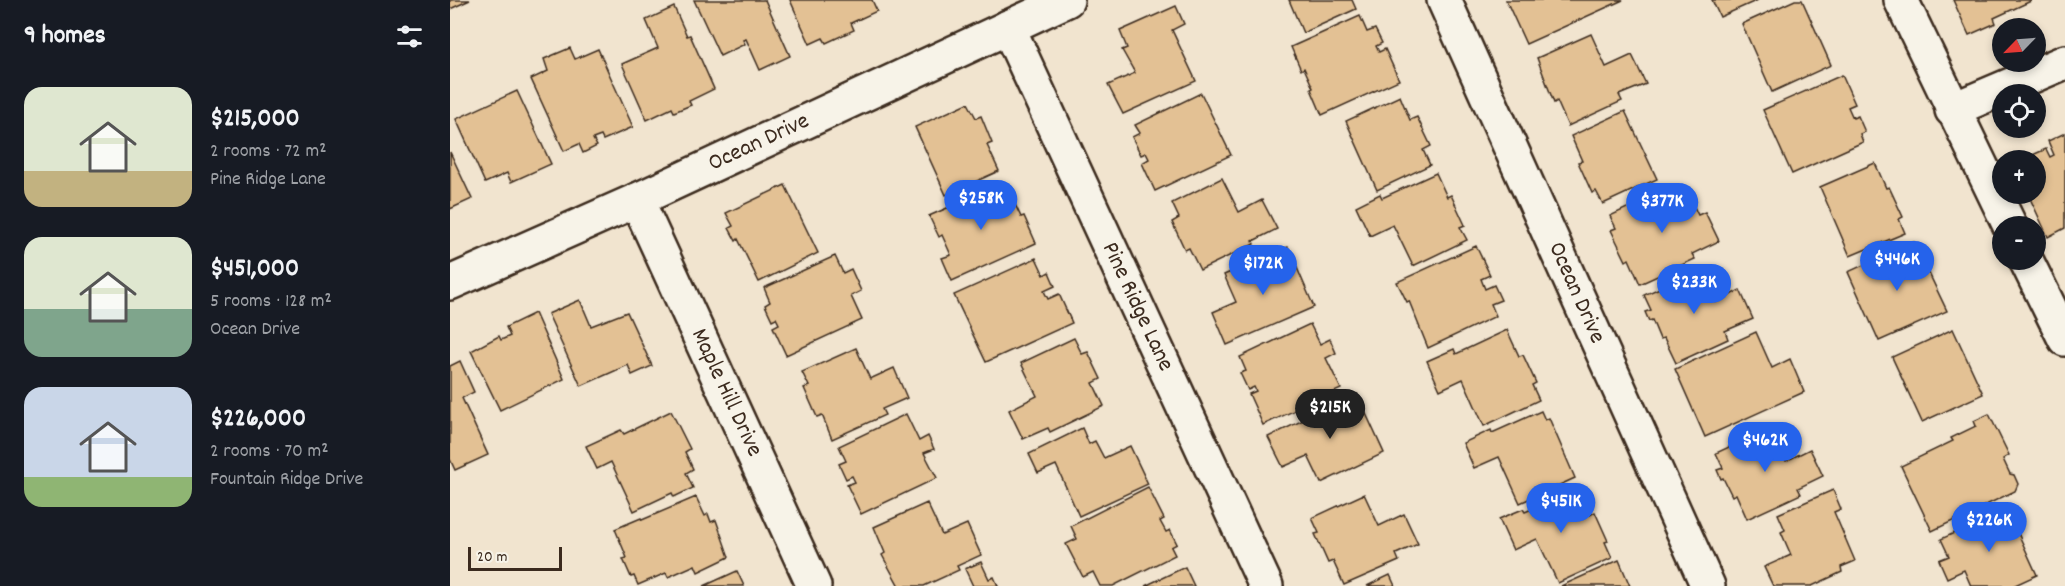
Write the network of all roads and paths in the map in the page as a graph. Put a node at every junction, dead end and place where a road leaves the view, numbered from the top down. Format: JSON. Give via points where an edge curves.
{"nodes":[{"id":1,"x":1067,"y":0,"type":"edge"},
{"id":2,"x":1444,"y":0,"type":"edge"},
{"id":3,"x":1901,"y":0,"type":"edge"},
{"id":4,"x":1008,"y":27,"type":"junction"},
{"id":5,"x":2065,"y":62,"type":"edge"},
{"id":6,"x":1953,"y":110,"type":"junction"},
{"id":7,"x":638,"y":200,"type":"junction"},
{"id":8,"x":2005,"y":216,"type":"edge"},
{"id":9,"x":2031,"y":270,"type":"edge"},
{"id":10,"x":450,"y":283,"type":"edge"},
{"id":11,"x":2065,"y":339,"type":"edge"},
{"id":12,"x":814,"y":586,"type":"edge"},
{"id":13,"x":1266,"y":586,"type":"edge"},
{"id":14,"x":1708,"y":586,"type":"edge"}],
"edges":[{"from":1,"to":4,"type":"street","name":"Ocean Drive"},
{"from":2,"to":14,"type":"street","name":"Ocean Drive"},
{"from":3,"to":6,"type":"street"},
{"from":4,"to":7,"type":"street","name":"Ocean Drive"},
{"from":4,"to":13,"type":"street","name":"Pine Ridge Lane"},
{"from":5,"to":6,"type":"street"},
{"from":6,"to":8,"type":"street"},
{"from":7,"to":10,"type":"street","name":"Ocean Drive"},
{"from":7,"to":12,"type":"street","name":"Maple Hill Drive"},
{"from":9,"to":11,"type":"street"}]}
